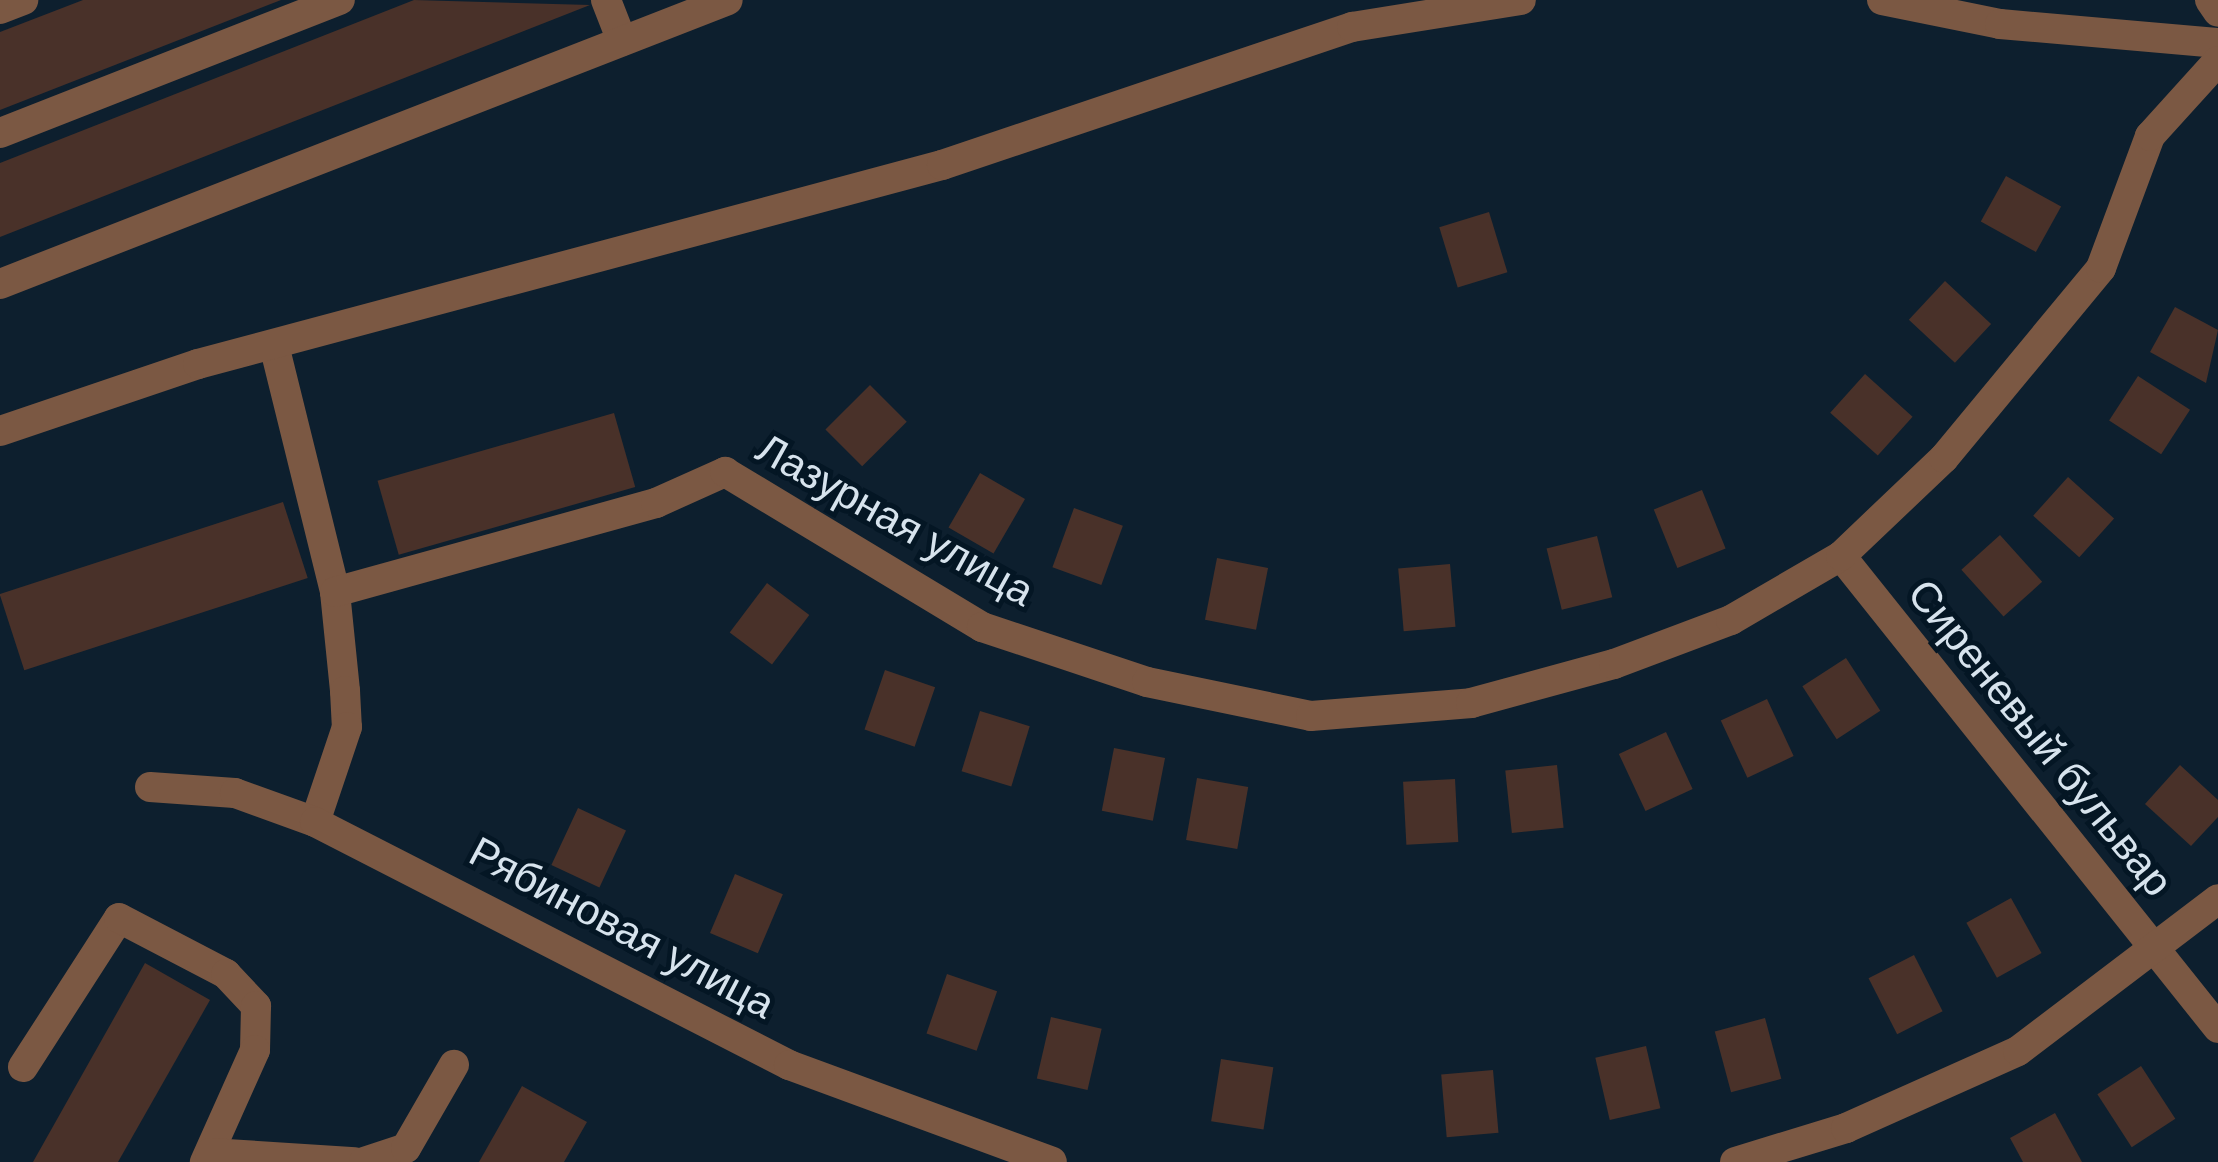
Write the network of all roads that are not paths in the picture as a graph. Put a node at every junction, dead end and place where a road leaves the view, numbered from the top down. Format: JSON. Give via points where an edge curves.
{"nodes":[{"id":1,"x":23,"y":0,"type":"edge"},
{"id":2,"x":340,"y":0,"type":"edge"},
{"id":3,"x":606,"y":0,"type":"edge"},
{"id":4,"x":728,"y":0,"type":"edge"},
{"id":5,"x":1521,"y":0,"type":"edge"},
{"id":6,"x":1882,"y":0,"type":"edge"},
{"id":7,"x":2210,"y":0,"type":"edge"},
{"id":8,"x":0,"y":9,"type":"edge"},
{"id":9,"x":2218,"y":12,"type":"edge"},
{"id":10,"x":622,"y":41,"type":"junction"},
{"id":11,"x":2218,"y":43,"type":"edge"},
{"id":12,"x":2218,"y":62,"type":"edge"},
{"id":13,"x":0,"y":133,"type":"edge"},
{"id":14,"x":0,"y":284,"type":"edge"},
{"id":15,"x":274,"y":344,"type":"junction"},
{"id":16,"x":0,"y":431,"type":"edge"},
{"id":17,"x":1841,"y":556,"type":"junction"},
{"id":18,"x":335,"y":592,"type":"junction"},
{"id":19,"x":150,"y":787,"type":"dead end"},
{"id":20,"x":315,"y":822,"type":"junction"},
{"id":21,"x":2218,"y":899,"type":"edge"},
{"id":22,"x":2157,"y":952,"type":"junction"},
{"id":23,"x":2218,"y":1028,"type":"edge"},
{"id":24,"x":454,"y":1065,"type":"dead end"},
{"id":25,"x":23,"y":1067,"type":"dead end"},
{"id":26,"x":207,"y":1158,"type":"edge"},
{"id":27,"x":360,"y":1162,"type":"edge"},
{"id":28,"x":1052,"y":1162,"type":"edge"},
{"id":29,"x":1735,"y":1162,"type":"edge"}],
"edges":[{"from":1,"to":8,"type":"street"},
{"from":2,"to":13,"type":"street"},
{"from":3,"to":10,"type":"street"},
{"from":4,"to":10,"type":"street"},
{"from":5,"to":15,"type":"street","via":[[1352,27],[942,165]]},
{"from":6,"to":11,"type":"street","via":[[2000,24]]},
{"from":7,"to":9,"type":"street"},
{"from":10,"to":14,"type":"street"},
{"from":12,"to":17,"type":"street","name":"Лазурная улица","via":[[2150,136],[2101,268],[2031,362]]},
{"from":15,"to":16,"type":"street"},
{"from":15,"to":18,"type":"street"},
{"from":17,"to":18,"type":"street","name":"Лазурная улица","via":[[1731,620],[1614,664],[1471,703],[1311,716],[1148,682],[982,627],[725,472],[656,503]]},
{"from":17,"to":22,"type":"street","name":"Сиреневый бульвар"},
{"from":18,"to":20,"type":"street","via":[[347,727]]},
{"from":19,"to":20,"type":"street","name":"Рябиновая улица","via":[[235,793]]},
{"from":20,"to":28,"type":"street","name":"Рябиновая улица","via":[[789,1065]]},
{"from":21,"to":22,"type":"street"},
{"from":22,"to":23,"type":"street","name":"Сиреневый бульвар"},
{"from":22,"to":29,"type":"street","via":[[2018,1052],[1846,1128]]},
{"from":24,"to":27,"type":"street","via":[[406,1148]]},
{"from":25,"to":26,"type":"street","via":[[119,918],[226,974],[256,1006],[255,1050]]},
{"from":26,"to":27,"type":"street"}]}
